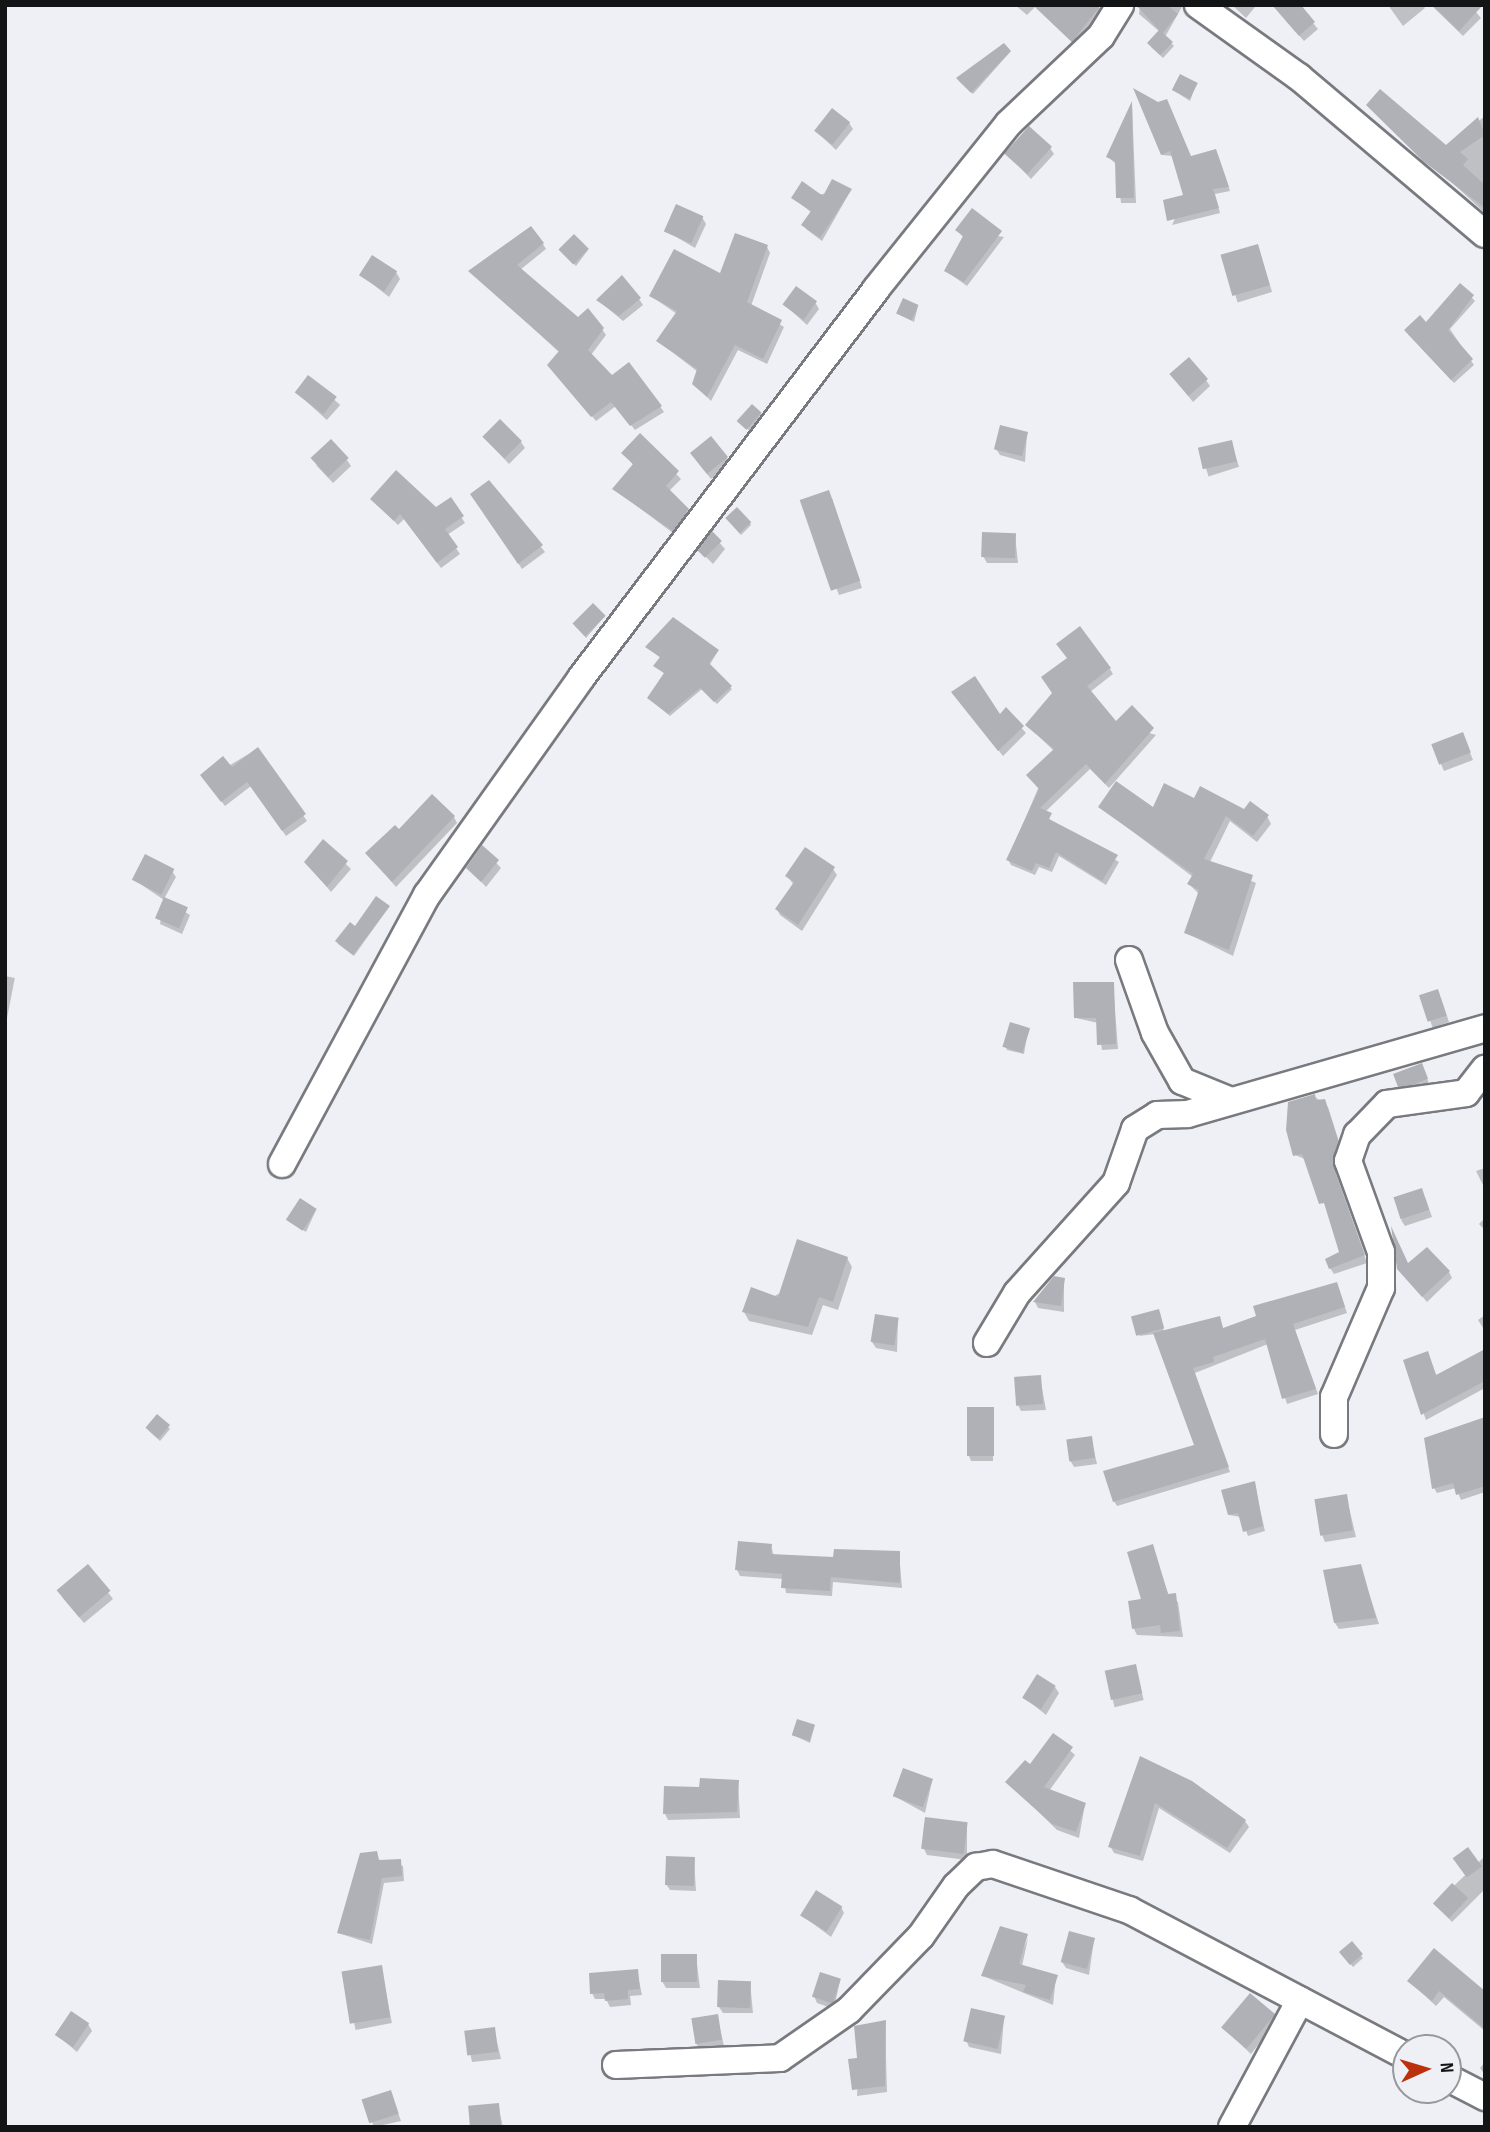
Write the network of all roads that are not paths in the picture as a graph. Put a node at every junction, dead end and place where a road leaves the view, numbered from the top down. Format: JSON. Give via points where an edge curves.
{"nodes":[{"id":1,"x":1120,"y":5,"type":"edge"},
{"id":2,"x":1198,"y":5,"type":"edge"},
{"id":3,"x":1485,"y":234,"type":"edge"},
{"id":4,"x":1129,"y":960,"type":"dead end"},
{"id":5,"x":1485,"y":1028,"type":"edge"},
{"id":6,"x":1485,"y":1069,"type":"edge"},
{"id":7,"x":1231,"y":1101,"type":"junction"},
{"id":8,"x":282,"y":1164,"type":"dead end"},
{"id":9,"x":987,"y":1343,"type":"dead end"},
{"id":10,"x":1334,"y":1434,"type":"dead end"},
{"id":11,"x":1300,"y":2000,"type":"junction"},
{"id":12,"x":1392,"y":2049,"type":"edge"},
{"id":13,"x":616,"y":2065,"type":"dead end"},
{"id":14,"x":1462,"y":2085,"type":"edge"},
{"id":15,"x":1485,"y":2096,"type":"edge"},
{"id":16,"x":1233,"y":2127,"type":"edge"}],
"edges":[{"from":1,"to":8,"type":"street","via":[[1101,36],[991,144],[581,678],[426,895]]},
{"from":2,"to":3,"type":"street","via":[[1299,77]]},
{"from":4,"to":7,"type":"street","via":[[1155,1033],[1182,1081]]},
{"from":5,"to":7,"type":"street"},
{"from":6,"to":10,"type":"street","via":[[1466,1093],[1387,1104],[1357,1135],[1348,1161],[1381,1252],[1381,1288],[1334,1396]]},
{"from":7,"to":9,"type":"street","via":[[1157,1115],[1135,1129],[1116,1183],[1017,1293]]},
{"from":11,"to":12,"type":"street"},
{"from":11,"to":13,"type":"street","via":[[1129,1910],[993,1864],[966,1877],[921,1936],[849,2010],[780,2058]]},
{"from":11,"to":16,"type":"street"},
{"from":14,"to":15,"type":"street"}]}
